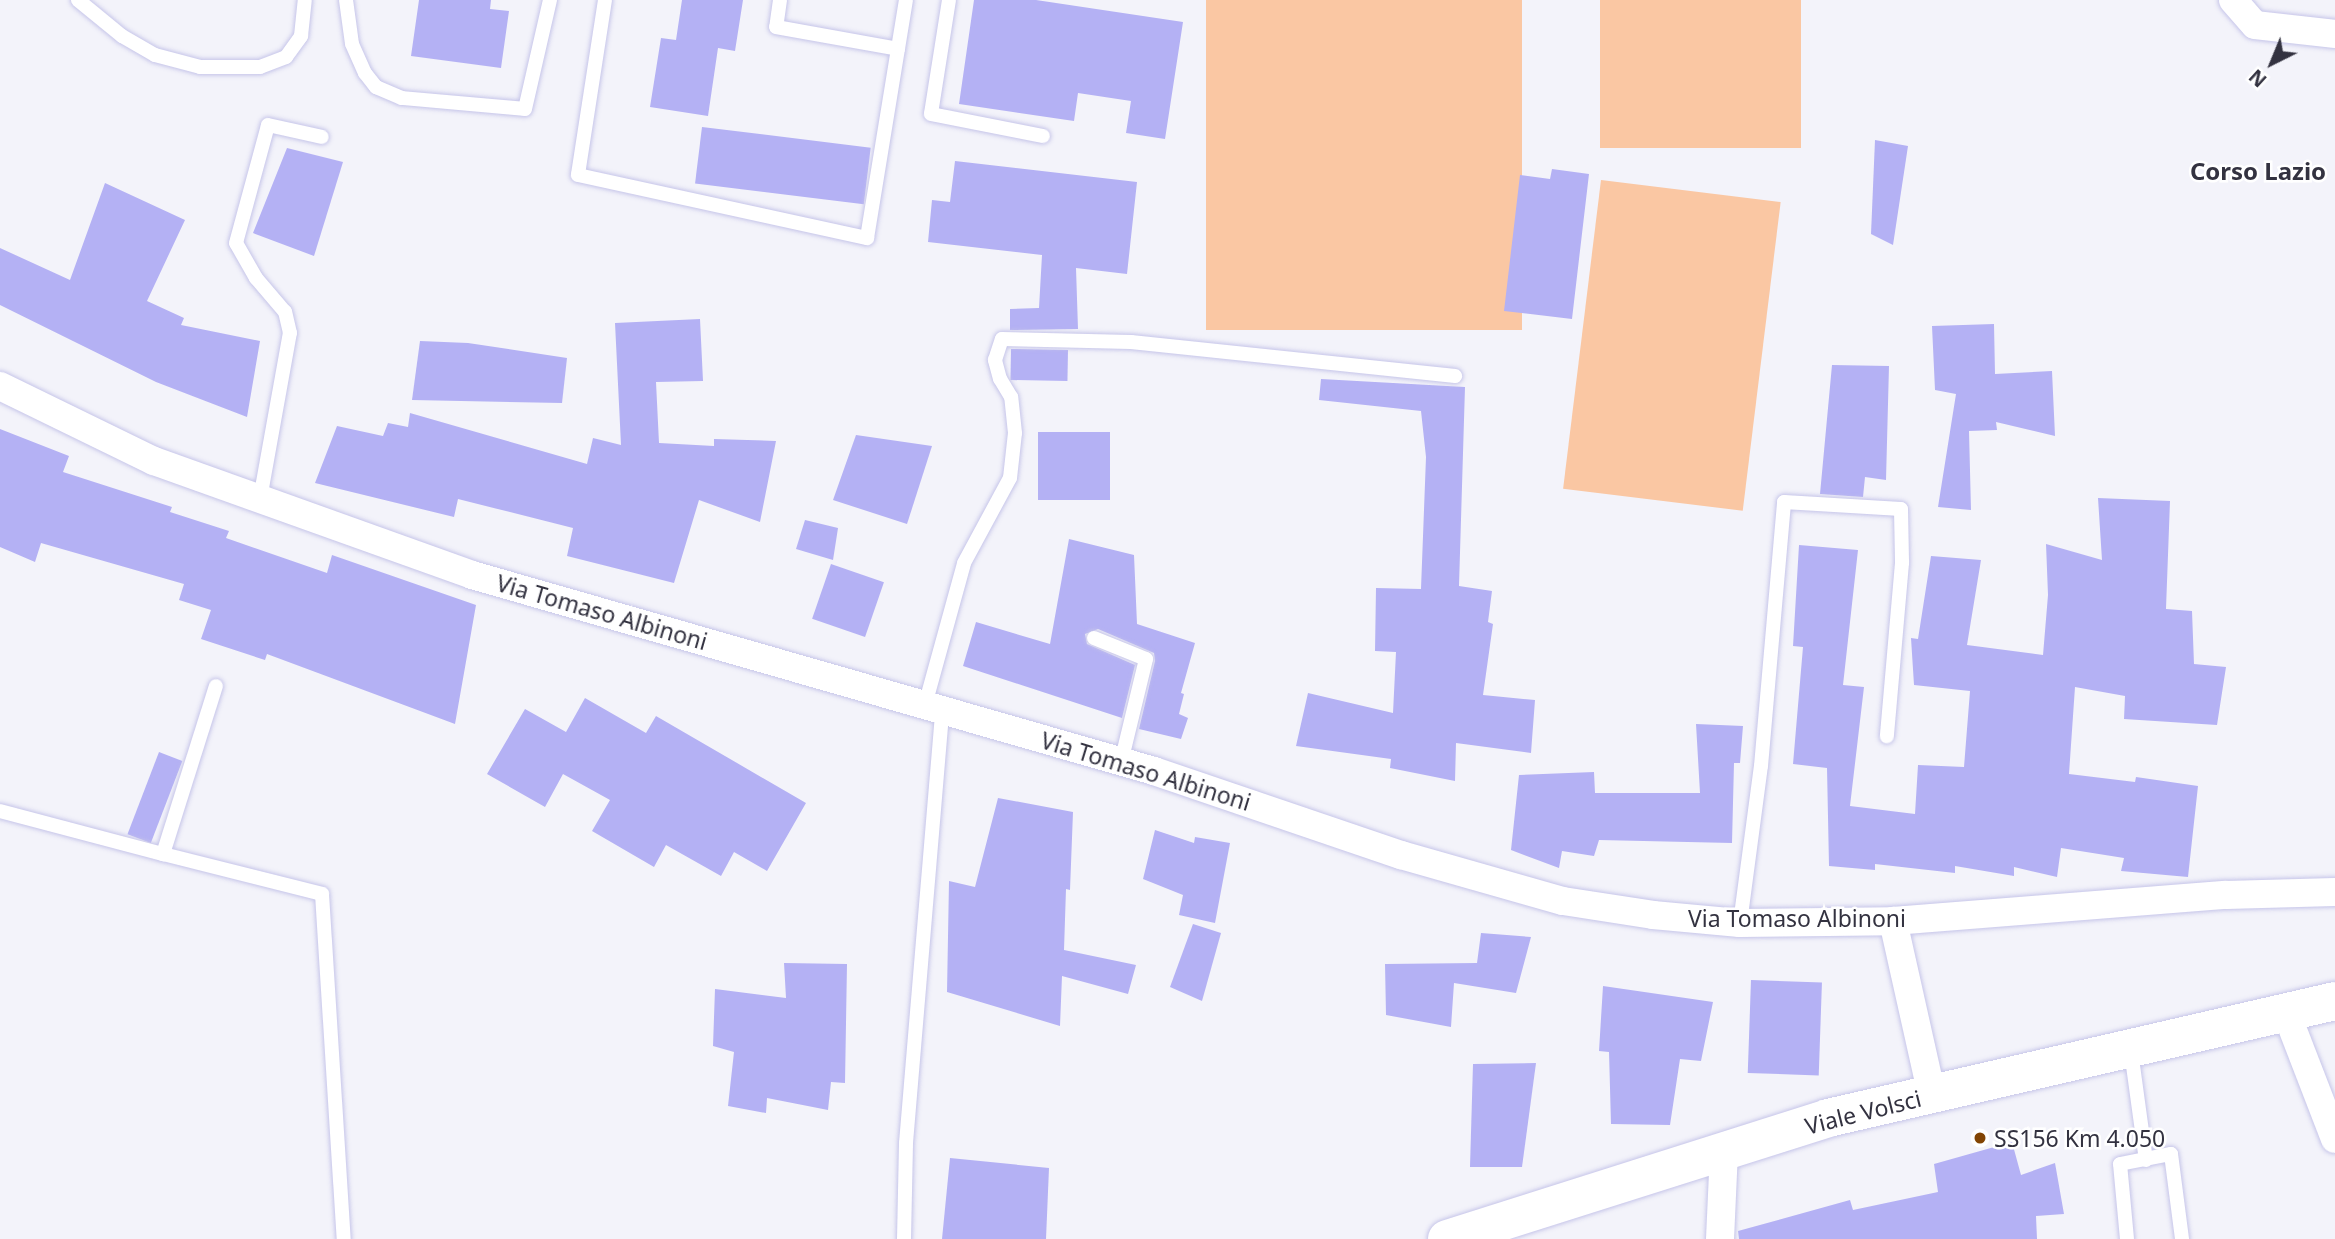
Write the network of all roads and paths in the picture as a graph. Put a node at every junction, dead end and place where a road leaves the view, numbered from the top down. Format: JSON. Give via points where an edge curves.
{"nodes":[{"id":1,"x":78,"y":0,"type":"edge"},
{"id":2,"x":305,"y":0,"type":"edge"},
{"id":3,"x":346,"y":0,"type":"edge"},
{"id":4,"x":550,"y":0,"type":"edge"},
{"id":5,"x":605,"y":0,"type":"edge"},
{"id":6,"x":780,"y":0,"type":"edge"},
{"id":7,"x":906,"y":0,"type":"edge"},
{"id":8,"x":949,"y":0,"type":"edge"},
{"id":9,"x":2233,"y":0,"type":"edge"},
{"id":10,"x":2335,"y":34,"type":"edge"},
{"id":11,"x":898,"y":48,"type":"junction"},
{"id":12,"x":1043,"y":136,"type":"dead end"},
{"id":13,"x":323,"y":137,"type":"dead end"},
{"id":14,"x":1455,"y":376,"type":"dead end"},
{"id":15,"x":0,"y":386,"type":"edge"},
{"id":16,"x":260,"y":499,"type":"junction"},
{"id":17,"x":1094,"y":638,"type":"dead end"},
{"id":18,"x":216,"y":686,"type":"dead end"},
{"id":19,"x":934,"y":708,"type":"junction"},
{"id":20,"x":1887,"y":736,"type":"dead end"},
{"id":21,"x":1121,"y":762,"type":"junction"},
{"id":22,"x":0,"y":811,"type":"edge"},
{"id":23,"x":163,"y":854,"type":"junction"},
{"id":24,"x":2335,"y":892,"type":"edge"},
{"id":25,"x":1893,"y":921,"type":"junction"},
{"id":26,"x":1740,"y":923,"type":"junction"},
{"id":27,"x":2335,"y":1001,"type":"edge"},
{"id":28,"x":2335,"y":1010,"type":"edge"},
{"id":29,"x":2286,"y":1012,"type":"junction"},
{"id":30,"x":2131,"y":1049,"type":"junction"},
{"id":31,"x":1932,"y":1095,"type":"junction"},
{"id":32,"x":2335,"y":1139,"type":"edge"},
{"id":33,"x":1724,"y":1151,"type":"junction"},
{"id":34,"x":2147,"y":1160,"type":"junction"},
{"id":35,"x":344,"y":1239,"type":"edge"},
{"id":36,"x":904,"y":1239,"type":"edge"},
{"id":37,"x":1447,"y":1239,"type":"edge"},
{"id":38,"x":1720,"y":1239,"type":"edge"},
{"id":39,"x":2127,"y":1239,"type":"edge"},
{"id":40,"x":2182,"y":1239,"type":"edge"}],
"edges":[{"from":1,"to":2,"type":"lane","via":[[122,36],[155,55],[200,67],[260,67],[286,57],[301,36]]},
{"from":3,"to":4,"type":"lane","via":[[352,44],[376,87],[402,99],[525,109]]},
{"from":5,"to":11,"type":"lane","via":[[578,175],[867,238]]},
{"from":6,"to":11,"type":"lane","via":[[776,27]]},
{"from":7,"to":11,"type":"lane"},
{"from":8,"to":12,"type":"lane","via":[[932,114]]},
{"from":9,"to":10,"type":"street","via":[[2255,25]]},
{"from":13,"to":16,"type":"lane","via":[[268,125],[236,243],[256,278],[285,312],[290,333]]},
{"from":14,"to":19,"type":"lane","via":[[1131,342],[1002,339],[995,360],[1011,397],[1015,433],[1010,478],[964,562]]},
{"from":15,"to":16,"type":"street","name":"Via Tomaso Albinoni","via":[[154,461]]},
{"from":16,"to":19,"type":"street","name":"Via Tomaso Albinoni","via":[[471,575]]},
{"from":17,"to":21,"type":"lane","via":[[1146,659]]},
{"from":18,"to":23,"type":"lane"},
{"from":19,"to":21,"type":"street","name":"Via Tomaso Albinoni"},
{"from":19,"to":36,"type":"lane"},
{"from":20,"to":26,"type":"lane","via":[[1902,563],[1901,509],[1784,502],[1761,766]]},
{"from":21,"to":26,"type":"street","name":"Via Tomaso Albinoni","via":[[1401,855],[1563,901]]},
{"from":22,"to":23,"type":"lane"},
{"from":23,"to":35,"type":"lane","via":[[322,894]]},
{"from":24,"to":25,"type":"street","name":"Via Tomaso Albinoni","via":[[2226,895]]},
{"from":25,"to":26,"type":"street","name":"Via Tomaso Albinoni"},
{"from":25,"to":31,"type":"street"},
{"from":27,"to":29,"type":"main road","name":"Viale Volsci"},
{"from":28,"to":29,"type":"main road","name":"Viale Volsci"},
{"from":29,"to":30,"type":"main road","name":"Viale Volsci"},
{"from":29,"to":32,"type":"street"},
{"from":30,"to":31,"type":"main road","name":"Viale Volsci"},
{"from":30,"to":34,"type":"lane"},
{"from":31,"to":33,"type":"main road","name":"Viale Volsci","via":[[1828,1118]]},
{"from":33,"to":37,"type":"main road","name":"Viale Volsci"},
{"from":33,"to":38,"type":"street"},
{"from":34,"to":39,"type":"lane","via":[[2120,1164]]},
{"from":34,"to":40,"type":"lane","via":[[2171,1154]]}]}
